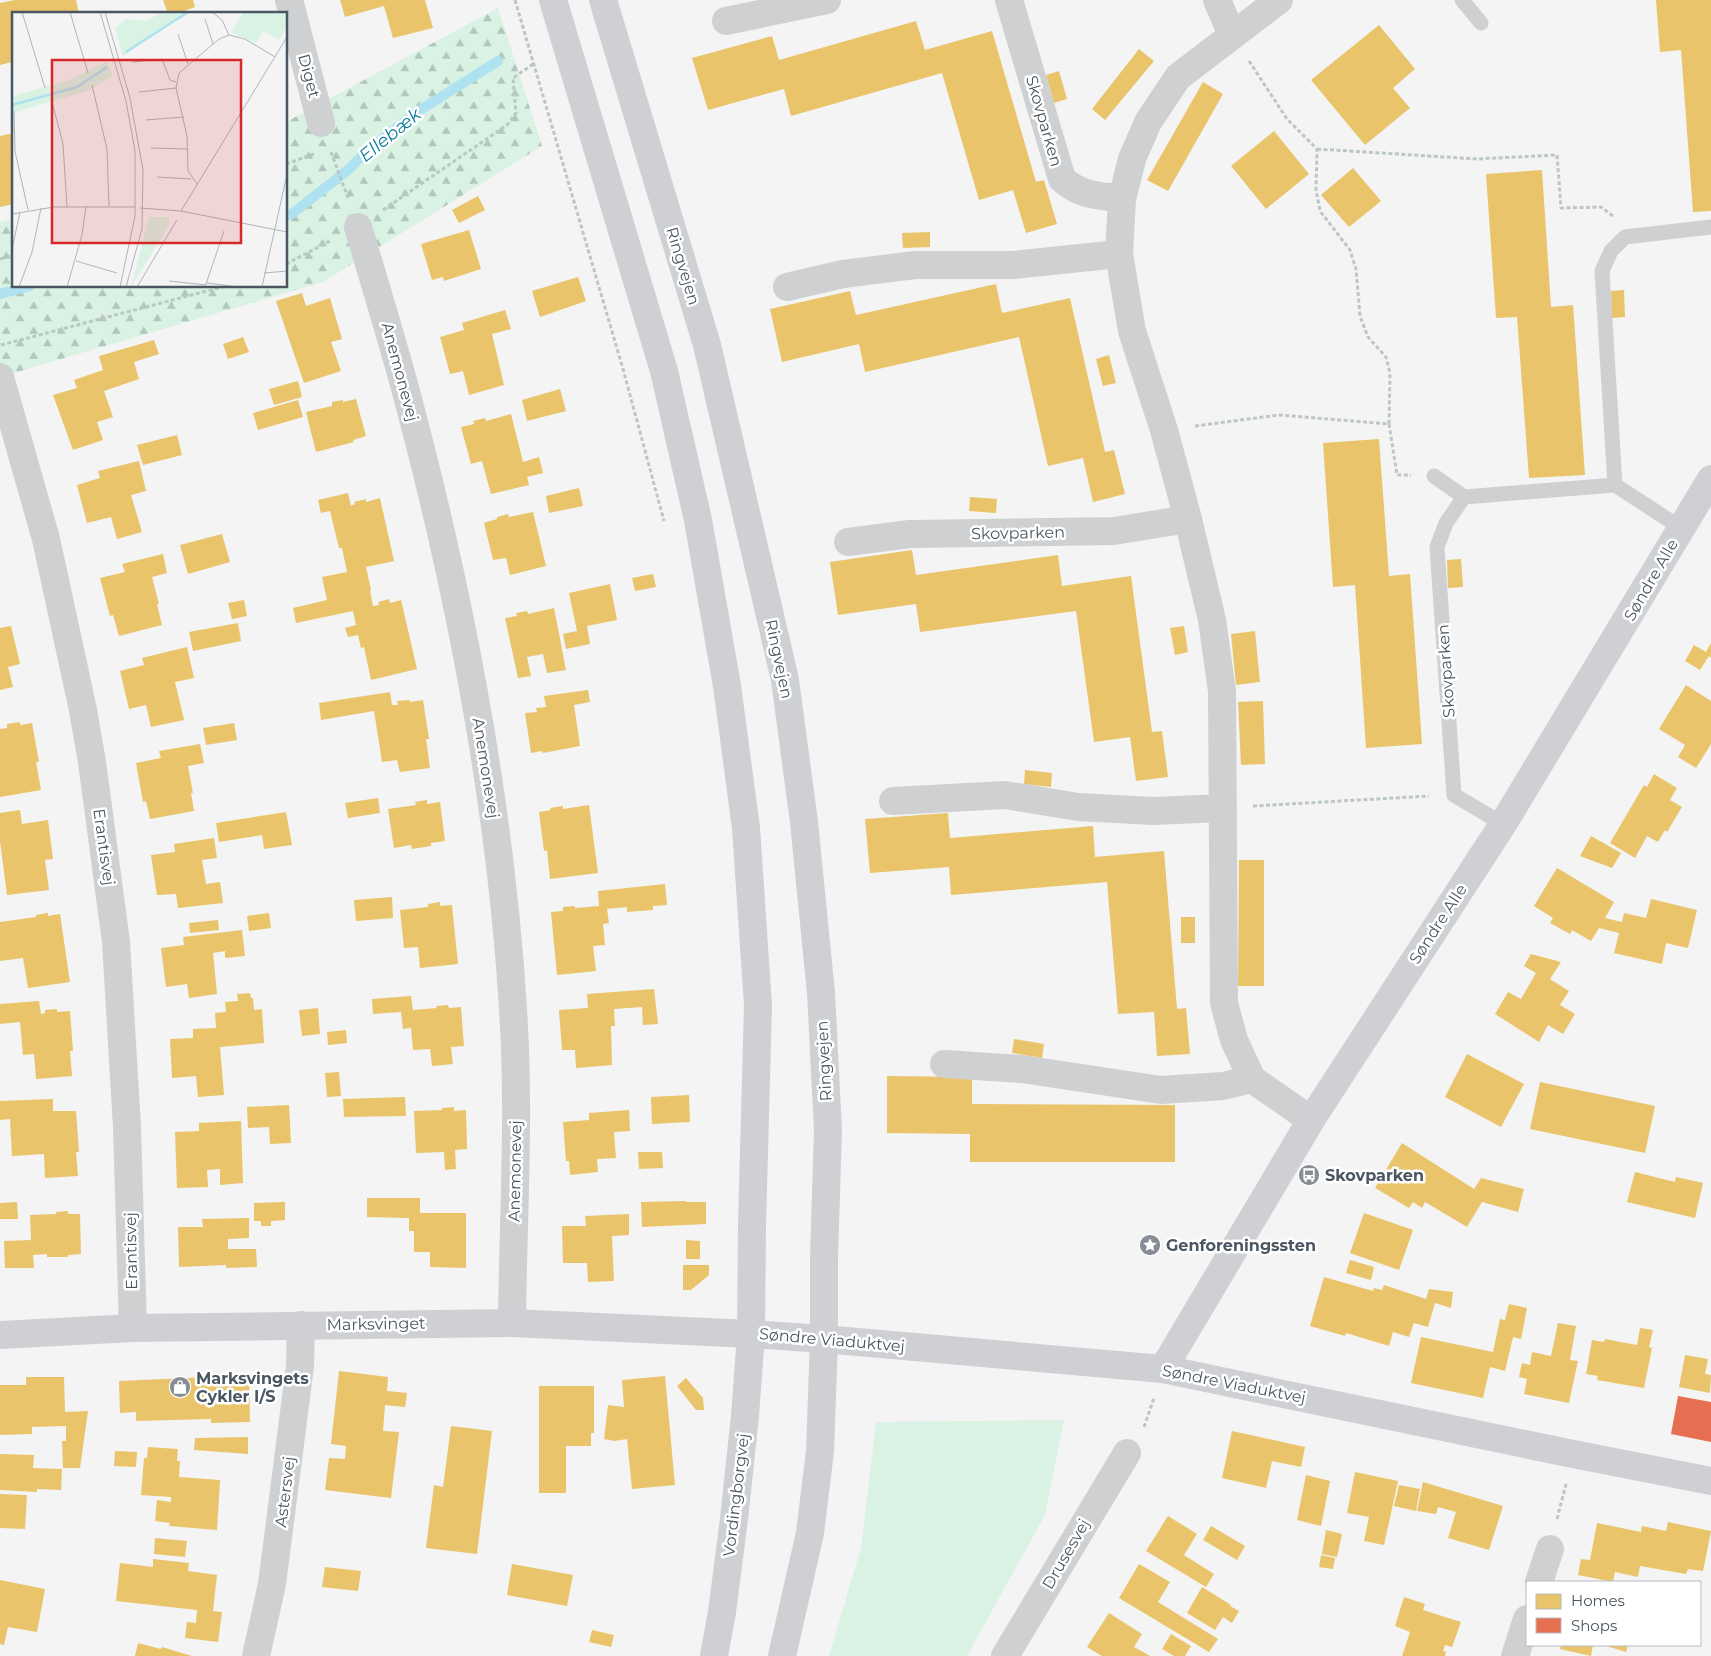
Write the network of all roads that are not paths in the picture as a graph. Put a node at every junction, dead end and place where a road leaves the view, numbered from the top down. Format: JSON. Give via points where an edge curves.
{"nodes":[{"id":1,"x":289,"y":0,"type":"edge"},
{"id":2,"x":553,"y":0,"type":"edge"},
{"id":3,"x":604,"y":0,"type":"edge"},
{"id":4,"x":827,"y":0,"type":"edge"},
{"id":5,"x":1009,"y":0,"type":"edge"},
{"id":6,"x":1217,"y":0,"type":"edge"},
{"id":7,"x":1279,"y":0,"type":"edge"},
{"id":8,"x":1462,"y":0,"type":"edge"},
{"id":9,"x":726,"y":21,"type":"dead end"},
{"id":10,"x":1481,"y":23,"type":"dead end"},
{"id":11,"x":1232,"y":35,"type":"junction"},
{"id":12,"x":321,"y":123,"type":"dead end"},
{"id":13,"x":1122,"y":198,"type":"junction"},
{"id":14,"x":354,"y":215,"type":"road end"},
{"id":15,"x":1711,"y":227,"type":"edge"},
{"id":16,"x":1119,"y":254,"type":"junction"},
{"id":17,"x":787,"y":287,"type":"dead end"},
{"id":18,"x":0,"y":377,"type":"edge"},
{"id":19,"x":1434,"y":476,"type":"road end"},
{"id":20,"x":1711,"y":479,"type":"edge"},
{"id":21,"x":1615,"y":484,"type":"junction"},
{"id":22,"x":1464,"y":497,"type":"junction"},
{"id":23,"x":1188,"y":519,"type":"junction"},
{"id":24,"x":1681,"y":528,"type":"junction"},
{"id":25,"x":848,"y":542,"type":"dead end"},
{"id":26,"x":892,"y":801,"type":"dead end"},
{"id":27,"x":1223,"y":808,"type":"junction"},
{"id":28,"x":1503,"y":824,"type":"junction"},
{"id":29,"x":944,"y":1064,"type":"dead end"},
{"id":30,"x":1252,"y":1079,"type":"junction"},
{"id":31,"x":1310,"y":1120,"type":"junction"},
{"id":32,"x":512,"y":1322,"type":"junction"},
{"id":33,"x":301,"y":1325,"type":"junction"},
{"id":34,"x":133,"y":1328,"type":"junction"},
{"id":35,"x":751,"y":1334,"type":"junction"},
{"id":36,"x":0,"y":1336,"type":"edge"},
{"id":37,"x":824,"y":1339,"type":"junction"},
{"id":38,"x":1163,"y":1368,"type":"junction"},
{"id":39,"x":1126,"y":1453,"type":"road end"},
{"id":40,"x":1711,"y":1481,"type":"edge"},
{"id":41,"x":1550,"y":1549,"type":"road end"},
{"id":42,"x":1539,"y":1581,"type":"edge"},
{"id":43,"x":1526,"y":1622,"type":"edge"},
{"id":44,"x":256,"y":1656,"type":"edge"},
{"id":45,"x":714,"y":1656,"type":"edge"},
{"id":46,"x":782,"y":1656,"type":"edge"},
{"id":47,"x":1005,"y":1656,"type":"edge"},
{"id":48,"x":1515,"y":1656,"type":"edge"}],
"edges":[{"from":1,"to":12,"type":"street","name":"Diget"},
{"from":2,"to":35,"type":"main road","via":[[664,371],[698,520],[727,686],[746,828],[758,1006]]},
{"from":3,"to":37,"type":"main road","name":"Ringvejen","via":[[707,345],[785,680],[804,822],[821,993],[828,1130]]},
{"from":4,"to":9,"type":"street"},
{"from":5,"to":13,"type":"street","name":"Skovparken","via":[[1062,179],[1086,194]]},
{"from":6,"to":11,"type":"street"},
{"from":7,"to":11,"type":"street"},
{"from":8,"to":10,"type":"lane"},
{"from":11,"to":13,"type":"street","via":[[1178,77],[1148,122],[1132,159]]},
{"from":13,"to":16,"type":"street"},
{"from":14,"to":32,"type":"street","name":"Anemonevej","via":[[402,376],[452,582],[493,810],[514,1020],[516,1112]]},
{"from":15,"to":21,"type":"lane","via":[[1625,237],[1611,251],[1602,271]]},
{"from":16,"to":17,"type":"street","via":[[1014,265],[915,265],[843,274]]},
{"from":16,"to":23,"type":"street","via":[[1132,331]]},
{"from":18,"to":34,"type":"street","name":"Erantisvej","via":[[46,539],[92,762],[116,942],[127,1127]]},
{"from":19,"to":22,"type":"lane"},
{"from":20,"to":24,"type":"main road","name":"Søndre Alle"},
{"from":21,"to":22,"type":"lane"},
{"from":21,"to":24,"type":"lane"},
{"from":22,"to":28,"type":"lane","name":"Skovparken","via":[[1446,523],[1437,547],[1454,795]]},
{"from":23,"to":25,"type":"street","name":"Skovparken","via":[[1114,531],[910,534]]},
{"from":23,"to":27,"type":"street","via":[[1212,620],[1222,691]]},
{"from":24,"to":28,"type":"main road","name":"Søndre Alle"},
{"from":26,"to":27,"type":"street","via":[[1005,795],[1078,807],[1153,811]]},
{"from":27,"to":30,"type":"street","via":[[1224,1003],[1234,1040]]},
{"from":28,"to":31,"type":"main road","name":"Søndre Alle"},
{"from":29,"to":30,"type":"street","via":[[1022,1069],[1161,1090],[1223,1086]]},
{"from":30,"to":31,"type":"street"},
{"from":31,"to":38,"type":"main road","name":"Søndre Alle"},
{"from":32,"to":33,"type":"main road","name":"Marksvinget"},
{"from":32,"to":35,"type":"main road","name":"Marksvinget"},
{"from":33,"to":34,"type":"main road","name":"Marksvinget"},
{"from":33,"to":44,"type":"street","name":"Astersvej","via":[[300,1366],[274,1574]]},
{"from":34,"to":36,"type":"main road","name":"Marksvinget"},
{"from":35,"to":37,"type":"main road","name":"Søndre Viaduktvej"},
{"from":35,"to":45,"type":"main road","name":"Vordingborgvej","via":[[735,1510]]},
{"from":37,"to":38,"type":"main road","name":"Søndre Viaduktvej"},
{"from":37,"to":46,"type":"main road","via":[[821,1443],[811,1524]]},
{"from":38,"to":40,"type":"main road","name":"Søndre Viaduktvej"},
{"from":39,"to":47,"type":"street","name":"Drusesvej"},
{"from":41,"to":42,"type":"street"},
{"from":43,"to":48,"type":"street"}]}
